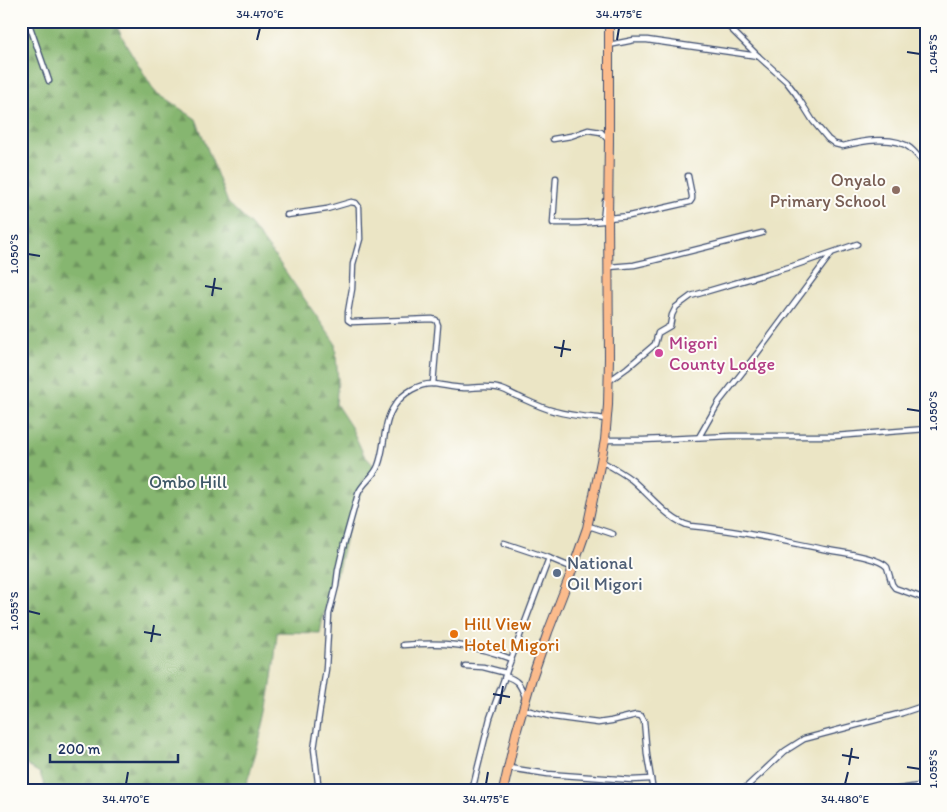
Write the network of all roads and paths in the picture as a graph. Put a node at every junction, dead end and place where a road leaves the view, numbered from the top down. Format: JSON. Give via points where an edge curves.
{"nodes":[{"id":1,"x":28,"y":21,"type":"edge"},
{"id":2,"x":609,"y":21,"type":"edge"},
{"id":3,"x":724,"y":21,"type":"edge"},
{"id":4,"x":609,"y":45,"type":"junction"},
{"id":5,"x":758,"y":56,"type":"junction"},
{"id":6,"x":49,"y":80,"type":"dead end"},
{"id":7,"x":553,"y":139,"type":"dead end"},
{"id":8,"x":609,"y":141,"type":"junction"},
{"id":9,"x":926,"y":166,"type":"edge"},
{"id":10,"x":688,"y":176,"type":"dead end"},
{"id":11,"x":556,"y":178,"type":"dead end"},
{"id":12,"x":287,"y":216,"type":"dead end"},
{"id":13,"x":608,"y":218,"type":"junction"},
{"id":14,"x":762,"y":233,"type":"dead end"},
{"id":15,"x":857,"y":244,"type":"dead end"},
{"id":16,"x":832,"y":252,"type":"junction"},
{"id":17,"x":609,"y":267,"type":"junction"},
{"id":18,"x":609,"y":381,"type":"junction"},
{"id":19,"x":433,"y":384,"type":"junction"},
{"id":20,"x":606,"y":419,"type":"junction"},
{"id":21,"x":926,"y":429,"type":"edge"},
{"id":22,"x":700,"y":437,"type":"junction"},
{"id":23,"x":605,"y":440,"type":"junction"},
{"id":24,"x":601,"y":461,"type":"junction"},
{"id":25,"x":587,"y":528,"type":"junction"},
{"id":26,"x":613,"y":534,"type":"dead end"},
{"id":27,"x":504,"y":543,"type":"dead end"},
{"id":28,"x":549,"y":558,"type":"junction"},
{"id":29,"x":573,"y":568,"type":"junction"},
{"id":30,"x":926,"y":599,"type":"edge"},
{"id":31,"x":403,"y":645,"type":"dead end"},
{"id":32,"x":511,"y":659,"type":"junction"},
{"id":33,"x":465,"y":666,"type":"dead end"},
{"id":34,"x":505,"y":674,"type":"junction"},
{"id":35,"x":525,"y":699,"type":"junction"},
{"id":36,"x":926,"y":705,"type":"edge"},
{"id":37,"x":522,"y":710,"type":"junction"},
{"id":38,"x":509,"y":768,"type":"junction"},
{"id":39,"x":651,"y":779,"type":"junction"},
{"id":40,"x":926,"y":785,"type":"edge"},
{"id":41,"x":319,"y":791,"type":"edge"},
{"id":42,"x":472,"y":791,"type":"edge"},
{"id":43,"x":503,"y":791,"type":"edge"},
{"id":44,"x":653,"y":791,"type":"edge"},
{"id":45,"x":742,"y":791,"type":"edge"},
{"id":46,"x":886,"y":791,"type":"edge"}],
"edges":[{"from":1,"to":6,"type":"street"},
{"from":2,"to":4,"type":"highway"},
{"from":3,"to":5,"type":"street"},
{"from":4,"to":5,"type":"street","via":[[647,40]]},
{"from":4,"to":8,"type":"highway"},
{"from":5,"to":9,"type":"street","via":[[790,86],[817,125],[838,146],[874,140],[898,143],[909,147]]},
{"from":7,"to":8,"type":"street","via":[[588,130],[601,132]]},
{"from":8,"to":11,"type":"street","via":[[603,221],[552,223]]},
{"from":8,"to":13,"type":"highway"},
{"from":10,"to":13,"type":"street","via":[[690,202]]},
{"from":12,"to":19,"type":"street","via":[[356,203],[359,207],[360,239],[353,264],[348,320],[436,320]]},
{"from":13,"to":17,"type":"highway"},
{"from":14,"to":17,"type":"street","via":[[699,250]]},
{"from":15,"to":16,"type":"street"},
{"from":16,"to":18,"type":"street","via":[[691,296],[676,307],[670,326],[658,334],[654,345]]},
{"from":16,"to":22,"type":"street","via":[[719,402]]},
{"from":17,"to":18,"type":"highway"},
{"from":18,"to":20,"type":"highway"},
{"from":19,"to":20,"type":"street","via":[[496,388],[553,411]]},
{"from":19,"to":41,"type":"street","via":[[406,393],[390,412],[379,462],[360,490],[344,544],[329,614],[314,749]]},
{"from":20,"to":23,"type":"highway"},
{"from":21,"to":22,"type":"street","via":[[835,436]]},
{"from":22,"to":23,"type":"street"},
{"from":23,"to":24,"type":"highway"},
{"from":24,"to":25,"type":"highway"},
{"from":24,"to":30,"type":"street","via":[[633,481],[683,524],[795,542],[877,560],[887,567],[895,588]]},
{"from":25,"to":26,"type":"street"},
{"from":25,"to":29,"type":"highway"},
{"from":27,"to":28,"type":"street"},
{"from":28,"to":29,"type":"street"},
{"from":28,"to":32,"type":"street"},
{"from":29,"to":35,"type":"highway"},
{"from":31,"to":32,"type":"street","via":[[460,645]]},
{"from":32,"to":34,"type":"street"},
{"from":33,"to":34,"type":"street","via":[[483,667]]},
{"from":34,"to":35,"type":"street","via":[[519,683]]},
{"from":34,"to":42,"type":"street","via":[[488,724]]},
{"from":35,"to":37,"type":"highway"},
{"from":36,"to":45,"type":"street","via":[[804,740],[785,751]]},
{"from":37,"to":38,"type":"highway"},
{"from":37,"to":39,"type":"street","via":[[600,723],[640,715],[644,721]]},
{"from":38,"to":39,"type":"street","via":[[548,774]]},
{"from":38,"to":43,"type":"highway"},
{"from":39,"to":44,"type":"street"},
{"from":40,"to":46,"type":"street"}]}
